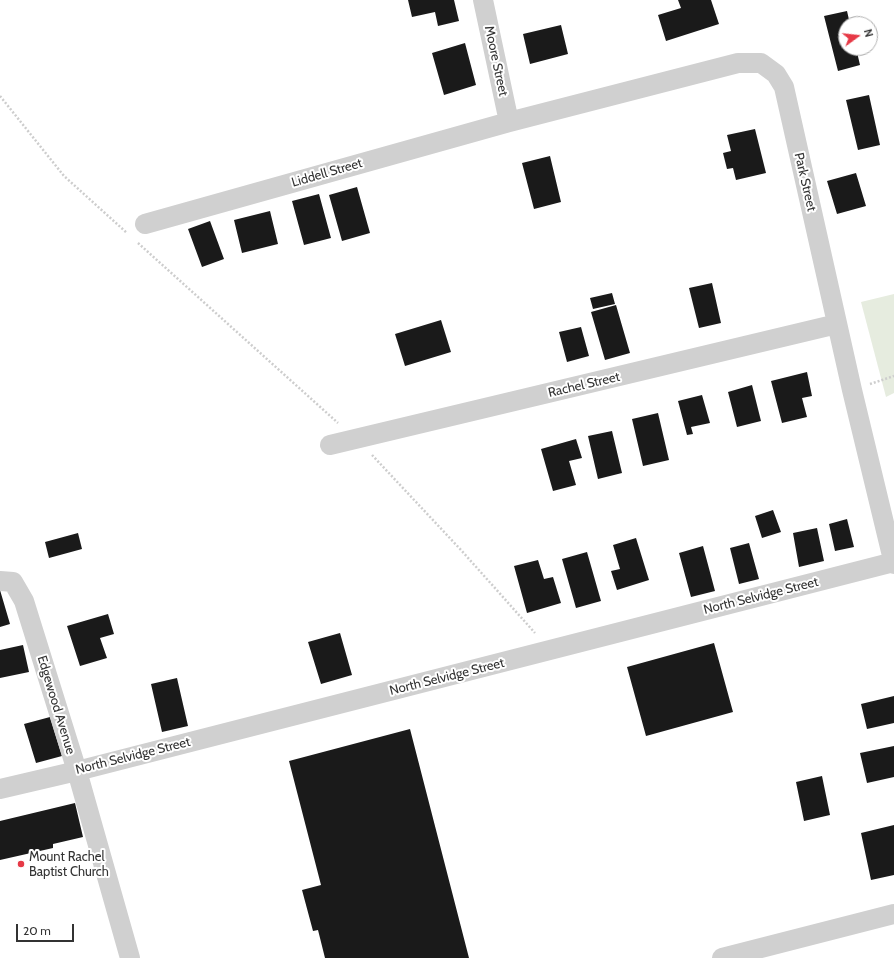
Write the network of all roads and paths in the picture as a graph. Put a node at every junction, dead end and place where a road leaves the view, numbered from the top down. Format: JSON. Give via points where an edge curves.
{"nodes":[{"id":1,"x":483,"y":0,"type":"edge"},
{"id":2,"x":0,"y":96,"type":"edge"},
{"id":3,"x":509,"y":122,"type":"junction"},
{"id":4,"x":136,"y":233,"type":"junction"},
{"id":5,"x":837,"y":324,"type":"junction"},
{"id":6,"x":894,"y":376,"type":"edge"},
{"id":7,"x":852,"y":390,"type":"junction"},
{"id":8,"x":356,"y":439,"type":"junction"},
{"id":9,"x":330,"y":445,"type":"dead end"},
{"id":10,"x":890,"y":526,"type":"edge"},
{"id":11,"x":894,"y":563,"type":"edge"},
{"id":12,"x":0,"y":581,"type":"edge"},
{"id":13,"x":549,"y":650,"type":"junction"},
{"id":14,"x":77,"y":771,"type":"junction"},
{"id":15,"x":0,"y":789,"type":"edge"},
{"id":16,"x":894,"y":914,"type":"edge"},
{"id":17,"x":130,"y":958,"type":"edge"},
{"id":18,"x":722,"y":958,"type":"edge"}],
"edges":[{"from":1,"to":3,"type":"street","name":"Moore Street"},
{"from":2,"to":4,"type":"path","via":[[64,176]]},
{"from":3,"to":4,"type":"street","name":"Liddell Street"},
{"from":3,"to":5,"type":"street","name":"Park Street","via":[[738,63],[761,63],[776,74],[784,87]]},
{"from":4,"to":8,"type":"path"},
{"from":5,"to":7,"type":"street","name":"Park Street"},
{"from":5,"to":8,"type":"street","name":"Rachel Street"},
{"from":6,"to":7,"type":"path"},
{"from":7,"to":10,"type":"street","name":"Park Street"},
{"from":8,"to":9,"type":"street","name":"Rachel Street"},
{"from":8,"to":13,"type":"path","via":[[461,550]]},
{"from":10,"to":11,"type":"street","name":"Park Street"},
{"from":11,"to":13,"type":"street","name":"North Selvidge Street"},
{"from":12,"to":14,"type":"street","name":"Edgewood Avenue","via":[[14,582],[24,601]]},
{"from":13,"to":14,"type":"street","name":"North Selvidge Street"},
{"from":14,"to":15,"type":"street","name":"North Selvidge Street"},
{"from":14,"to":17,"type":"street","name":"Edgewood Avenue"},
{"from":16,"to":18,"type":"street"}]}
